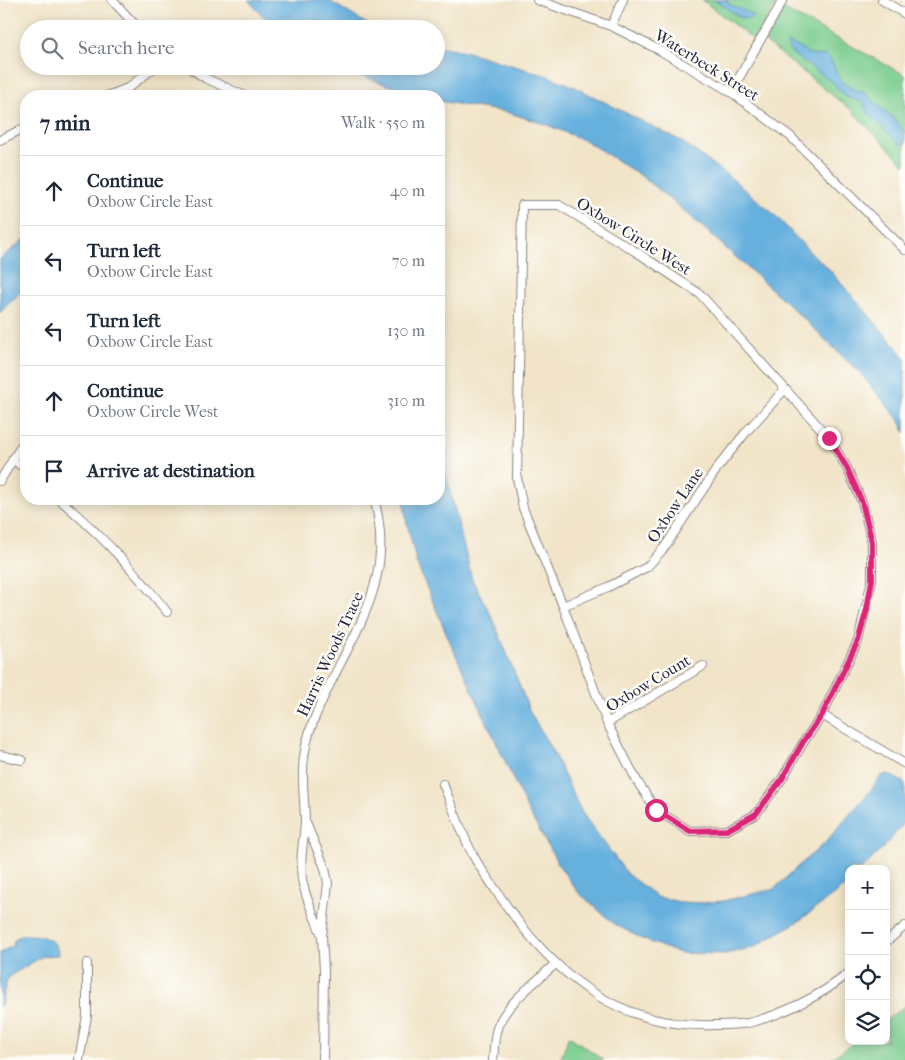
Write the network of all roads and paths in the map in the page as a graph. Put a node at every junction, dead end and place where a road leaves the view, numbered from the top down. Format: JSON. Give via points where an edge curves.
{"nodes":[{"id":1,"x":112,"y":0,"type":"edge"},
{"id":2,"x":537,"y":0,"type":"edge"},
{"id":3,"x":623,"y":0,"type":"edge"},
{"id":4,"x":783,"y":0,"type":"edge"},
{"id":5,"x":882,"y":0,"type":"edge"},
{"id":6,"x":905,"y":14,"type":"edge"},
{"id":7,"x":131,"y":20,"type":"edge"},
{"id":8,"x":611,"y":26,"type":"junction"},
{"id":9,"x":145,"y":75,"type":"edge"},
{"id":10,"x":202,"y":75,"type":"edge"},
{"id":11,"x":122,"y":90,"type":"edge"},
{"id":12,"x":232,"y":90,"type":"edge"},
{"id":13,"x":731,"y":92,"type":"junction"},
{"id":14,"x":20,"y":129,"type":"edge"},
{"id":15,"x":0,"y":140,"type":"edge"},
{"id":16,"x":905,"y":250,"type":"edge"},
{"id":17,"x":785,"y":389,"type":"junction"},
{"id":18,"x":20,"y":448,"type":"edge"},
{"id":19,"x":13,"y":459,"type":"junction"},
{"id":20,"x":20,"y":465,"type":"edge"},
{"id":21,"x":0,"y":481,"type":"edge"},
{"id":22,"x":66,"y":505,"type":"edge"},
{"id":23,"x":375,"y":505,"type":"edge"},
{"id":24,"x":563,"y":606,"type":"junction"},
{"id":25,"x":168,"y":612,"type":"dead end"},
{"id":26,"x":702,"y":666,"type":"dead end"},
{"id":27,"x":822,"y":715,"type":"junction"},
{"id":28,"x":607,"y":723,"type":"junction"},
{"id":29,"x":0,"y":755,"type":"edge"},
{"id":30,"x":22,"y":760,"type":"dead end"},
{"id":31,"x":905,"y":764,"type":"edge"},
{"id":32,"x":443,"y":784,"type":"dead end"},
{"id":33,"x":305,"y":821,"type":"junction"},
{"id":34,"x":905,"y":926,"type":"edge"},
{"id":35,"x":322,"y":936,"type":"junction"},
{"id":36,"x":890,"y":939,"type":"edge"},
{"id":37,"x":88,"y":963,"type":"dead end"},
{"id":38,"x":554,"y":964,"type":"junction"},
{"id":39,"x":845,"y":976,"type":"edge"},
{"id":40,"x":79,"y":1060,"type":"edge"},
{"id":41,"x":323,"y":1060,"type":"edge"},
{"id":42,"x":493,"y":1060,"type":"edge"}],
"edges":[{"from":1,"to":7,"type":"street"},
{"from":2,"to":8,"type":"street","name":"Waterbeck Street"},
{"from":3,"to":8,"type":"street"},
{"from":4,"to":13,"type":"street"},
{"from":5,"to":6,"type":"street"},
{"from":8,"to":13,"type":"street","name":"Waterbeck Street"},
{"from":9,"to":11,"type":"street"},
{"from":10,"to":12,"type":"street"},
{"from":13,"to":16,"type":"street","name":"Waterbeck Street","via":[[790,136]]},
{"from":14,"to":15,"type":"street"},
{"from":17,"to":24,"type":"street","name":"Oxbow Lane","via":[[718,467],[664,548],[647,567]]},
{"from":17,"to":24,"type":"street","name":"Oxbow Circle West","via":[[700,294],[560,205],[522,205],[517,478],[523,508]]},
{"from":17,"to":27,"type":"street","name":"Oxbow Circle West","via":[[829,438],[847,468],[862,502],[872,542],[872,580],[858,641]]},
{"from":18,"to":19,"type":"street"},
{"from":19,"to":20,"type":"street"},
{"from":19,"to":21,"type":"street"},
{"from":22,"to":25,"type":"street","via":[[138,575]]},
{"from":23,"to":33,"type":"street","name":"Harris Woods Trace","via":[[380,527],[377,576],[361,624],[314,718],[307,741],[303,769]]},
{"from":24,"to":28,"type":"street","name":"Oxbow Circle West"},
{"from":26,"to":28,"type":"street","name":"Oxbow Count"},
{"from":27,"to":28,"type":"street","name":"Oxbow Circle West","via":[[756,814],[727,830],[690,831],[656,810]]},
{"from":27,"to":31,"type":"street"},
{"from":29,"to":30,"type":"street"},
{"from":32,"to":38,"type":"street","via":[[474,856],[507,907]]},
{"from":33,"to":35,"type":"street","name":"Harris Woods Trace","via":[[302,878]]},
{"from":33,"to":35,"type":"street","name":"Harris Woods Trace","via":[[327,879]]},
{"from":34,"to":36,"type":"street"},
{"from":35,"to":41,"type":"street","name":"Harris Woods Trace"},
{"from":37,"to":40,"type":"street","via":[[87,1016]]},
{"from":38,"to":39,"type":"street","via":[[604,1001],[627,1012],[666,1023],[695,1026],[747,1023],[807,1000]]},
{"from":38,"to":42,"type":"street","via":[[502,1018],[496,1031]]}]}
